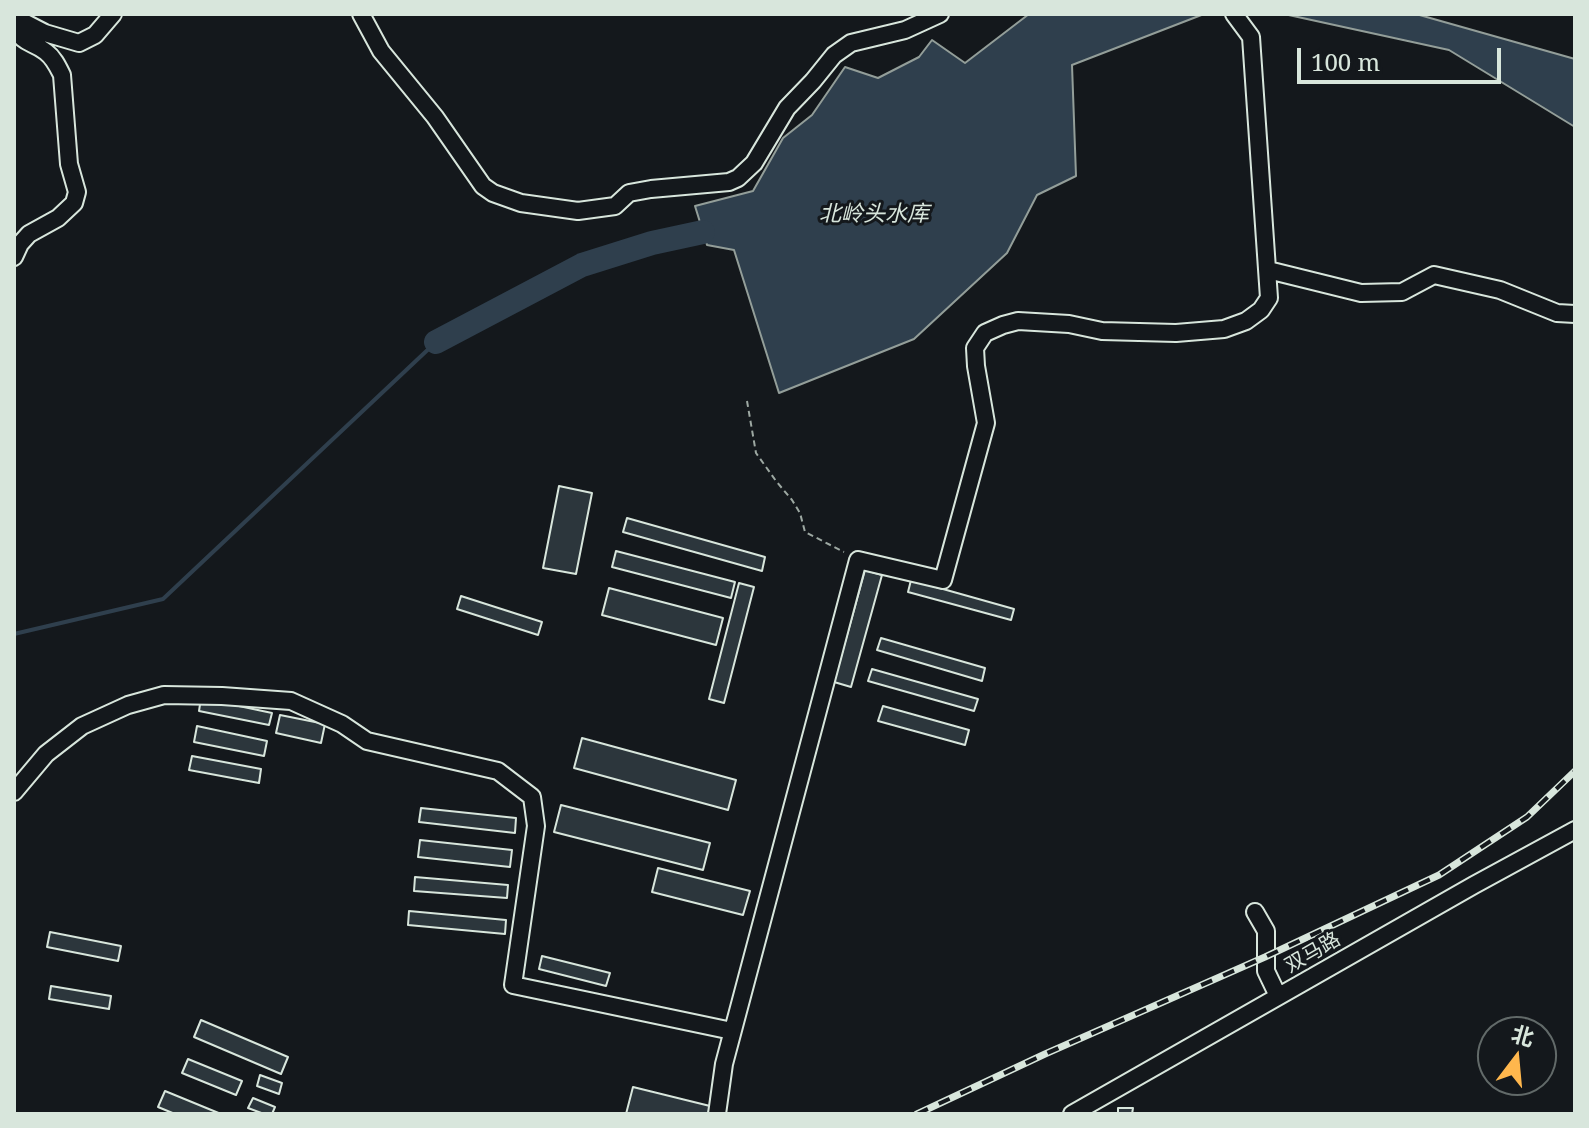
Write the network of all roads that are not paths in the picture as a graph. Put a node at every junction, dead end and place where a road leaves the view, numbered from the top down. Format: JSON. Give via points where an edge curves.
{"nodes":[{"id":1,"x":113,"y":14,"type":"edge"},
{"id":2,"x":361,"y":14,"type":"edge"},
{"id":3,"x":940,"y":14,"type":"edge"},
{"id":4,"x":14,"y":17,"type":"edge"},
{"id":5,"x":1239,"y":20,"type":"edge"},
{"id":6,"x":14,"y":26,"type":"edge"},
{"id":7,"x":14,"y":257,"type":"edge"},
{"id":8,"x":1268,"y":270,"type":"junction"},
{"id":9,"x":1575,"y":314,"type":"edge"},
{"id":10,"x":14,"y":792,"type":"edge"},
{"id":11,"x":1575,"y":830,"type":"edge"},
{"id":12,"x":1255,"y":912,"type":"dead end"},
{"id":13,"x":1278,"y":996,"type":"junction"},
{"id":14,"x":732,"y":1031,"type":"junction"},
{"id":15,"x":717,"y":1114,"type":"edge"},
{"id":16,"x":1072,"y":1114,"type":"edge"}],
"edges":[{"from":1,"to":4,"type":"street","via":[[95,35],[79,43]]},
{"from":2,"to":3,"type":"street","via":[[381,51],[483,186],[521,203],[578,211],[615,206],[629,193],[738,178],[754,163],[787,108],[834,55],[851,43],[905,30]]},
{"from":5,"to":8,"type":"street","via":[[1251,37]]},
{"from":6,"to":7,"type":"street","via":[[20,37],[46,51],[62,75],[69,164],[77,192],[67,211],[29,234]]},
{"from":8,"to":9,"type":"street","via":[[1361,293],[1402,292],[1434,275]]},
{"from":8,"to":14,"type":"street","via":[[1269,298],[1261,310],[1224,329],[1102,331],[1018,321],[985,333],[975,348],[986,423],[943,580],[858,560]]},
{"from":10,"to":14,"type":"street","via":[[58,744],[82,726],[128,705],[164,695],[291,701],[367,741],[498,771],[532,797],[536,826],[513,985]]},
{"from":11,"to":13,"type":"street","name":"双马路"},
{"from":12,"to":13,"type":"street","via":[[1266,931],[1266,971]]},
{"from":13,"to":16,"type":"street","name":"双马路"},
{"from":14,"to":15,"type":"street"}]}
